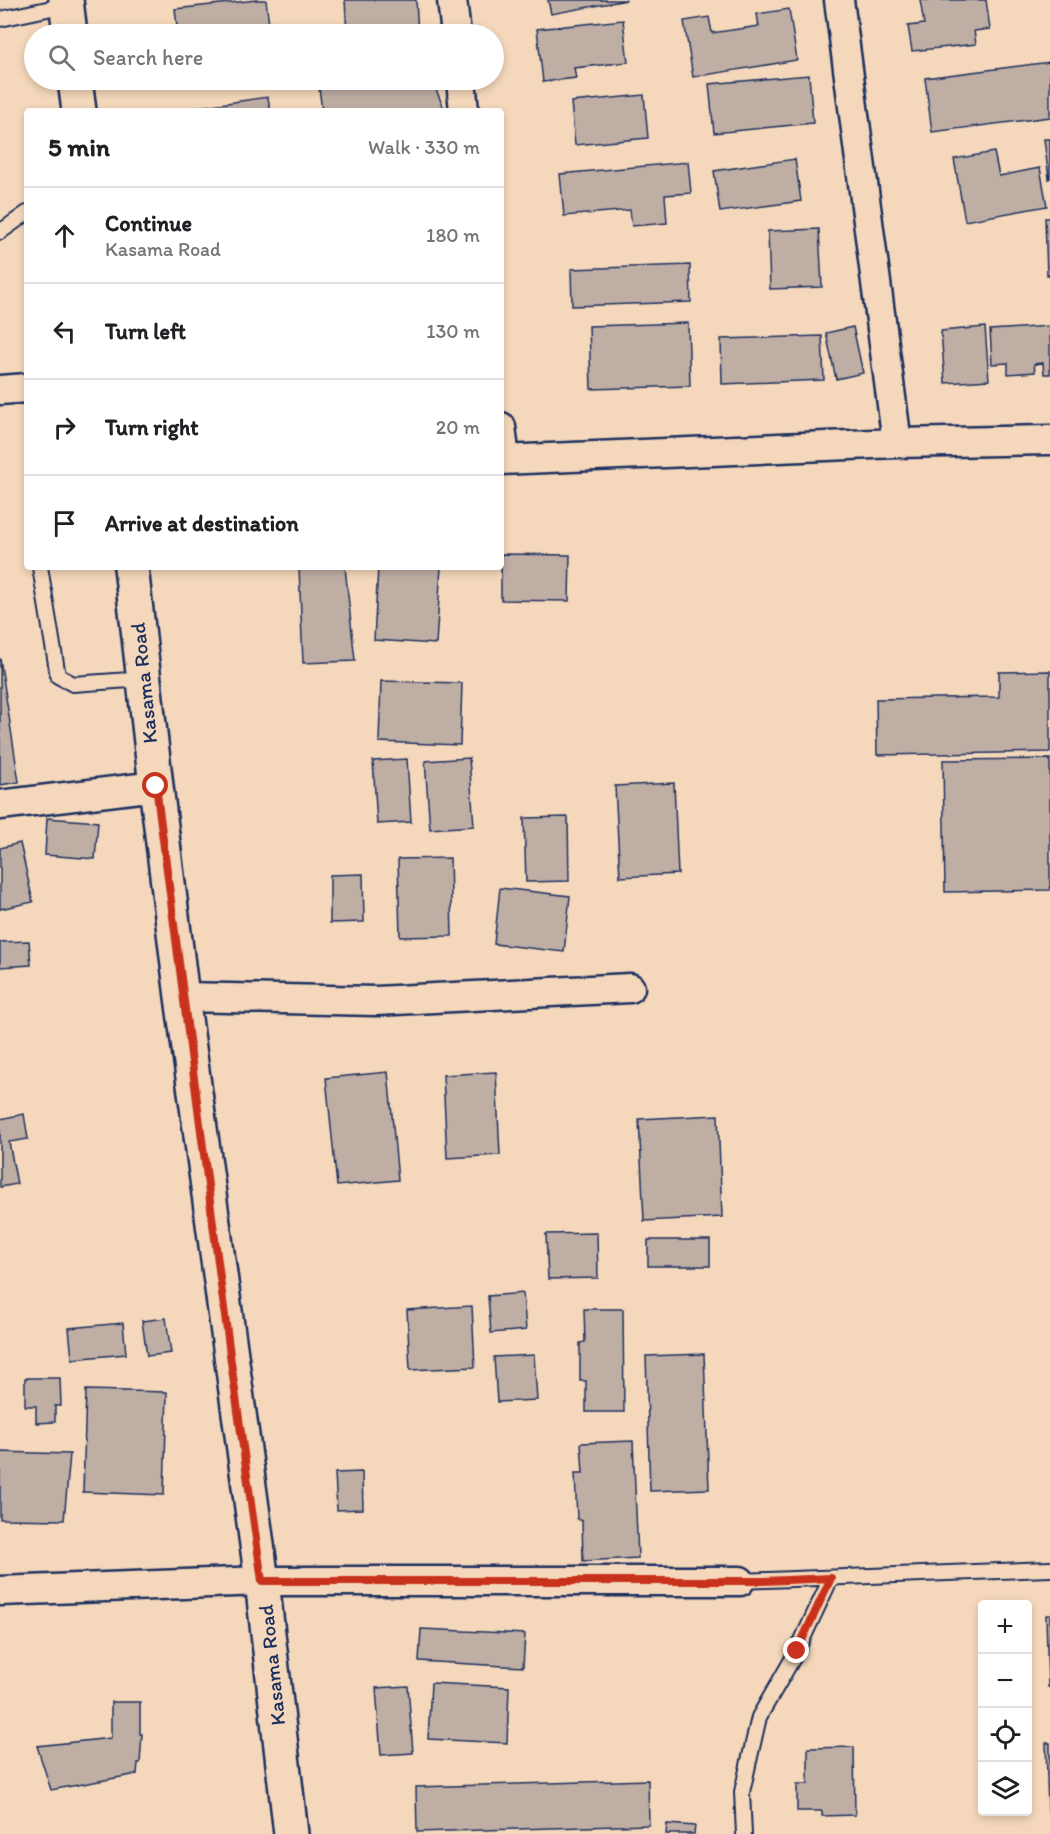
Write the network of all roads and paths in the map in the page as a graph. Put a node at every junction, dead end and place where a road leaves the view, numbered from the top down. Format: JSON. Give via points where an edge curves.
{"nodes":[{"id":1,"x":452,"y":0,"type":"edge"},
{"id":2,"x":839,"y":0,"type":"edge"},
{"id":3,"x":67,"y":13,"type":"edge"},
{"id":4,"x":0,"y":19,"type":"edge"},
{"id":5,"x":455,"y":24,"type":"edge"},
{"id":6,"x":76,"y":90,"type":"edge"},
{"id":7,"x":462,"y":90,"type":"edge"},
{"id":8,"x":79,"y":108,"type":"edge"},
{"id":9,"x":464,"y":108,"type":"edge"},
{"id":10,"x":24,"y":215,"type":"edge"},
{"id":11,"x":0,"y":232,"type":"edge"},
{"id":12,"x":24,"y":388,"type":"edge"},
{"id":13,"x":0,"y":390,"type":"edge"},
{"id":14,"x":1050,"y":440,"type":"edge"},
{"id":15,"x":897,"y":443,"type":"junction"},
{"id":16,"x":504,"y":459,"type":"edge"},
{"id":17,"x":40,"y":570,"type":"edge"},
{"id":18,"x":131,"y":570,"type":"edge"},
{"id":19,"x":144,"y":679,"type":"junction"},
{"id":20,"x":156,"y":786,"type":"junction"},
{"id":21,"x":0,"y":805,"type":"edge"},
{"id":22,"x":630,"y":988,"type":"dead end"},
{"id":23,"x":182,"y":998,"type":"junction"},
{"id":24,"x":1050,"y":1569,"type":"edge"},
{"id":25,"x":831,"y":1578,"type":"junction"},
{"id":26,"x":262,"y":1581,"type":"junction"},
{"id":27,"x":740,"y":1581,"type":"joint"},
{"id":28,"x":0,"y":1591,"type":"edge"},
{"id":29,"x":291,"y":1834,"type":"edge"},
{"id":30,"x":744,"y":1834,"type":"edge"}],
"edges":[{"from":1,"to":5,"type":"street"},
{"from":2,"to":15,"type":"street"},
{"from":3,"to":4,"type":"lane"},
{"from":6,"to":8,"type":"street"},
{"from":7,"to":9,"type":"street"},
{"from":10,"to":11,"type":"lane"},
{"from":12,"to":13,"type":"street"},
{"from":14,"to":15,"type":"street"},
{"from":15,"to":16,"type":"street"},
{"from":17,"to":19,"type":"lane","via":[[58,676],[74,684]]},
{"from":18,"to":19,"type":"street","name":"Kasama Road"},
{"from":19,"to":20,"type":"street","name":"Kasama Road"},
{"from":20,"to":21,"type":"street"},
{"from":20,"to":23,"type":"street","name":"Kasama Road"},
{"from":22,"to":23,"type":"street","via":[[376,1001]]},
{"from":23,"to":26,"type":"street","name":"Kasama Road"},
{"from":24,"to":25,"type":"lane"},
{"from":25,"to":27,"type":"lane"},
{"from":25,"to":30,"type":"lane","via":[[797,1651],[759,1717],[742,1792]]},
{"from":26,"to":27,"type":"street"},
{"from":26,"to":28,"type":"street"},
{"from":26,"to":29,"type":"street","name":"Kasama Road"}]}
